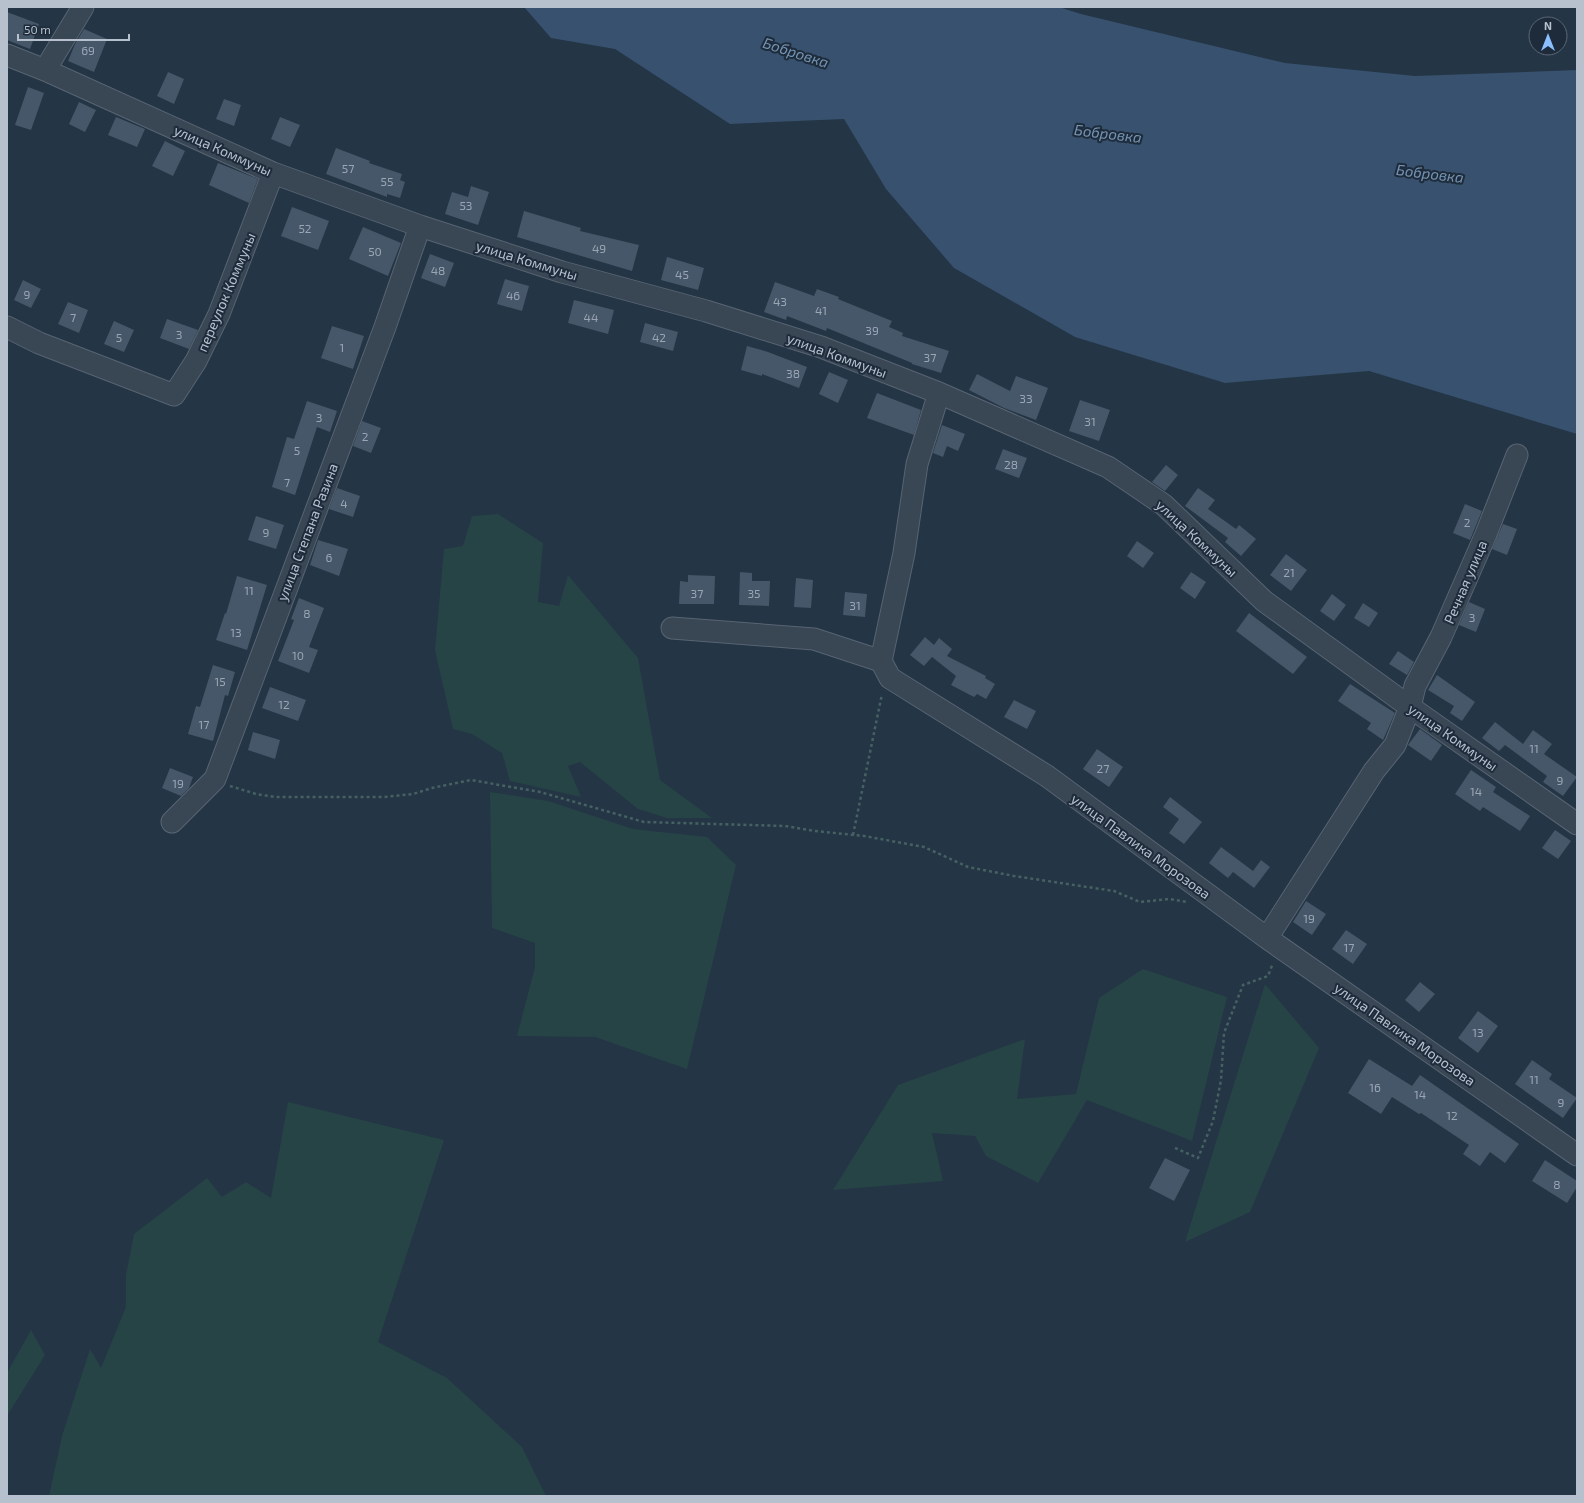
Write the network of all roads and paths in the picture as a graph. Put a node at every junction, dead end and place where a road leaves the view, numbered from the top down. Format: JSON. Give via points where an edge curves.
{"nodes":[{"id":1,"x":83,"y":7,"type":"edge"},
{"id":2,"x":7,"y":55,"type":"edge"},
{"id":3,"x":45,"y":70,"type":"junction"},
{"id":4,"x":274,"y":173,"type":"junction"},
{"id":5,"x":420,"y":226,"type":"junction"},
{"id":6,"x":7,"y":327,"type":"edge"},
{"id":7,"x":940,"y":393,"type":"junction"},
{"id":8,"x":1517,"y":455,"type":"dead end"},
{"id":9,"x":672,"y":628,"type":"dead end"},
{"id":10,"x":886,"y":670,"type":"junction"},
{"id":11,"x":1410,"y":707,"type":"junction"},
{"id":12,"x":215,"y":779,"type":"junction"},
{"id":13,"x":172,"y":822,"type":"dead end"},
{"id":14,"x":1577,"y":824,"type":"edge"},
{"id":15,"x":853,"y":835,"type":"junction"},
{"id":16,"x":1190,"y":902,"type":"dead end"},
{"id":17,"x":1273,"y":942,"type":"junction"},
{"id":18,"x":1175,"y":1148,"type":"dead end"},
{"id":19,"x":1577,"y":1155,"type":"edge"}],
"edges":[{"from":1,"to":3,"type":"street"},
{"from":2,"to":3,"type":"street","name":"улица Коммуны"},
{"from":3,"to":4,"type":"street","name":"улица Коммуны"},
{"from":4,"to":5,"type":"street","name":"улица Коммуны"},
{"from":4,"to":6,"type":"street","name":"переулок Коммуны","via":[[219,314],[196,361],[174,395],[38,342]]},
{"from":5,"to":7,"type":"street","name":"улица Коммуны","via":[[562,272],[706,311],[821,347]]},
{"from":5,"to":12,"type":"street","name":"улица Степана Разина","via":[[385,327]]},
{"from":7,"to":10,"type":"street","via":[[917,464]]},
{"from":7,"to":11,"type":"street","name":"улица Коммуны","via":[[1108,467],[1164,505],[1264,601]]},
{"from":8,"to":11,"type":"street","name":"Речная улица","via":[[1486,534],[1441,636],[1415,686]]},
{"from":9,"to":10,"type":"street","name":"улица Павлика Морозова","via":[[814,639]]},
{"from":10,"to":15,"type":"path"},
{"from":10,"to":17,"type":"street","name":"улица Павлика Морозова","via":[[1047,776]]},
{"from":11,"to":14,"type":"street","name":"улица Коммуны"},
{"from":11,"to":17,"type":"street","name":"Речная улица","via":[[1395,745],[1374,771]]},
{"from":12,"to":13,"type":"street","name":"улица Степана Разина"},
{"from":12,"to":15,"type":"path","via":[[256,794],[275,797],[384,797],[413,794],[471,780],[540,792],[644,822],[785,826]]},
{"from":15,"to":16,"type":"path","via":[[924,848],[968,867],[1114,891],[1140,902],[1169,899]]},
{"from":17,"to":18,"type":"path","via":[[1268,976],[1243,985],[1224,1033],[1220,1087],[1213,1121],[1198,1158]]},
{"from":17,"to":19,"type":"street","name":"улица Павлика Морозова"}]}
